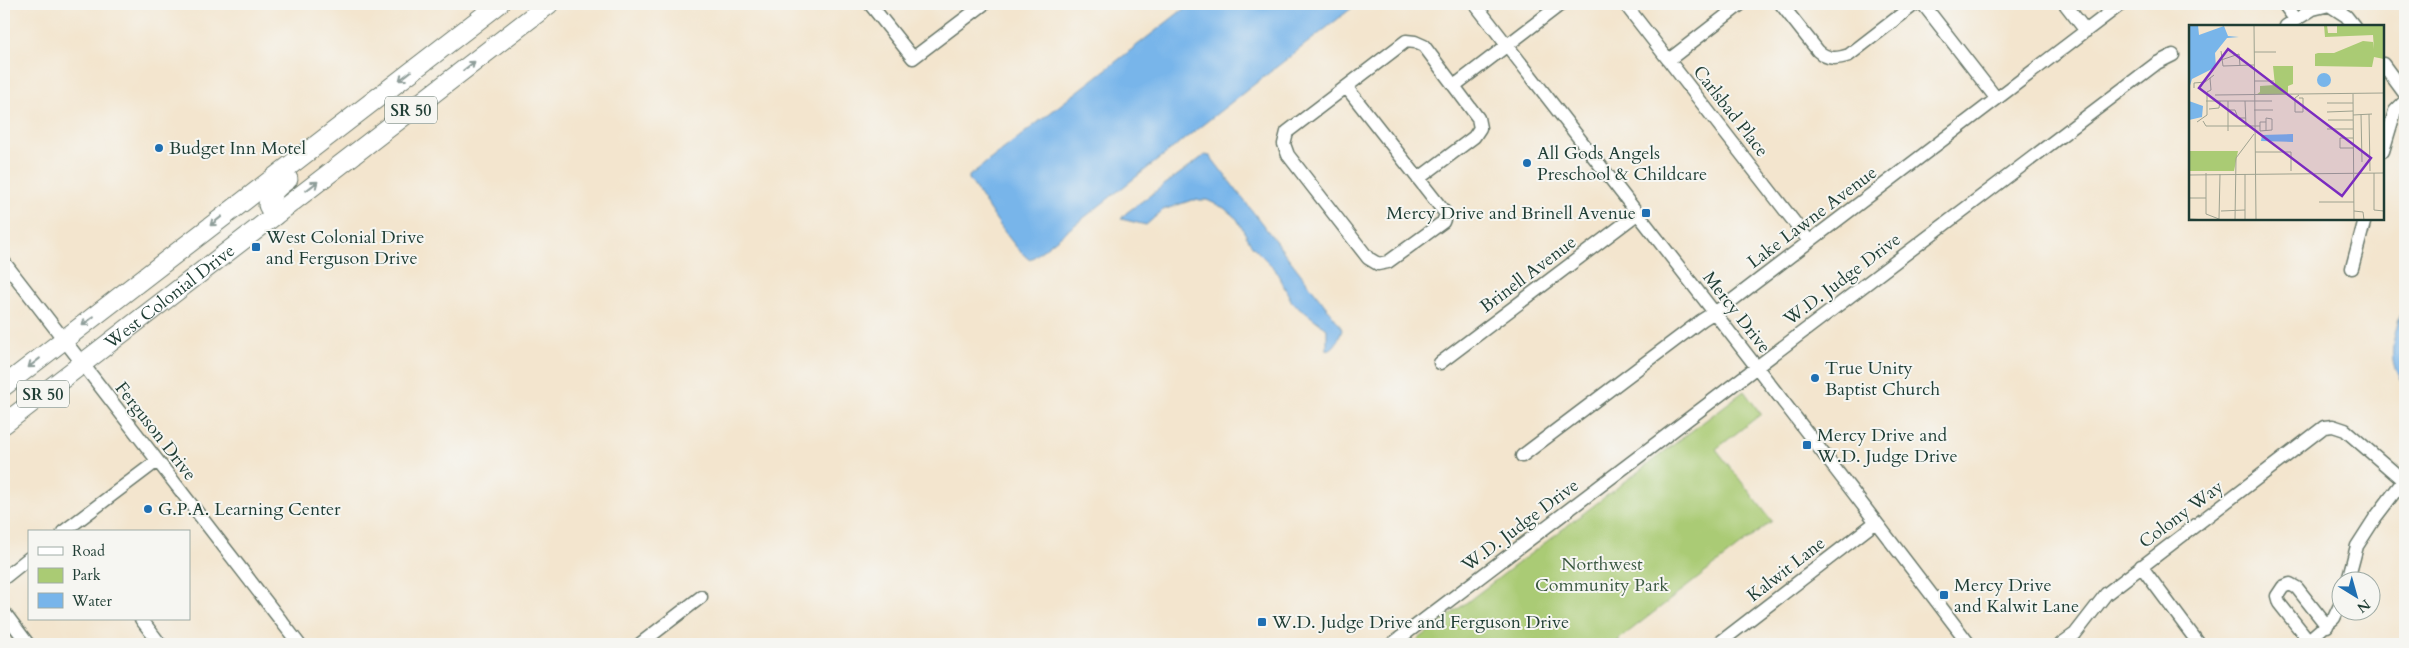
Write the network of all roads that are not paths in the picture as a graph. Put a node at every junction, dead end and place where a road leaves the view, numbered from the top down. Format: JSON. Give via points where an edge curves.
{"nodes":[{"id":1,"x":499,"y":4,"type":"edge"},
{"id":2,"x":549,"y":4,"type":"edge"},
{"id":3,"x":870,"y":4,"type":"edge"},
{"id":4,"x":984,"y":4,"type":"edge"},
{"id":5,"x":1475,"y":4,"type":"edge"},
{"id":6,"x":1561,"y":4,"type":"edge"},
{"id":7,"x":1625,"y":4,"type":"edge"},
{"id":8,"x":1741,"y":4,"type":"edge"},
{"id":9,"x":1780,"y":4,"type":"edge"},
{"id":10,"x":1915,"y":4,"type":"edge"},
{"id":11,"x":1923,"y":4,"type":"edge"},
{"id":12,"x":2065,"y":4,"type":"edge"},
{"id":13,"x":2121,"y":4,"type":"edge"},
{"id":14,"x":2284,"y":4,"type":"edge"},
{"id":15,"x":2291,"y":23,"type":"edge"},
{"id":16,"x":2353,"y":25,"type":"edge"},
{"id":17,"x":2086,"y":31,"type":"junction"},
{"id":18,"x":1507,"y":45,"type":"junction"},
{"id":19,"x":441,"y":49,"type":"junction"},
{"id":20,"x":2173,"y":55,"type":"dead end"},
{"id":21,"x":1670,"y":59,"type":"junction"},
{"id":22,"x":2384,"y":65,"type":"edge"},
{"id":23,"x":1454,"y":86,"type":"junction"},
{"id":24,"x":1346,"y":88,"type":"junction"},
{"id":25,"x":2405,"y":94,"type":"edge"},
{"id":26,"x":1996,"y":98,"type":"junction"},
{"id":27,"x":2405,"y":101,"type":"edge"},
{"id":28,"x":383,"y":132,"type":"junction"},
{"id":29,"x":330,"y":134,"type":"junction"},
{"id":30,"x":2384,"y":148,"type":"edge"},
{"id":31,"x":1418,"y":179,"type":"junction"},
{"id":32,"x":1637,"y":214,"type":"junction"},
{"id":33,"x":274,"y":216,"type":"junction"},
{"id":34,"x":2365,"y":220,"type":"edge"},
{"id":35,"x":1809,"y":241,"type":"junction"},
{"id":36,"x":4,"y":262,"type":"edge"},
{"id":37,"x":2352,"y":268,"type":"dead end"},
{"id":38,"x":1716,"y":311,"type":"junction"},
{"id":39,"x":64,"y":340,"type":"junction"},
{"id":40,"x":82,"y":363,"type":"junction"},
{"id":41,"x":1440,"y":363,"type":"dead end"},
{"id":42,"x":1757,"y":366,"type":"junction"},
{"id":43,"x":4,"y":386,"type":"edge"},
{"id":44,"x":4,"y":424,"type":"edge"},
{"id":45,"x":1522,"y":456,"type":"dead end"},
{"id":46,"x":157,"y":461,"type":"junction"},
{"id":47,"x":2404,"y":482,"type":"edge"},
{"id":48,"x":1876,"y":522,"type":"junction"},
{"id":49,"x":70,"y":530,"type":"edge"},
{"id":50,"x":28,"y":559,"type":"edge"},
{"id":51,"x":2142,"y":566,"type":"junction"},
{"id":52,"x":2351,"y":570,"type":"edge"},
{"id":53,"x":4,"y":578,"type":"edge"},
{"id":54,"x":701,"y":597,"type":"dead end"},
{"id":55,"x":4,"y":612,"type":"edge"},
{"id":56,"x":142,"y":620,"type":"edge"},
{"id":57,"x":2332,"y":620,"type":"edge"},
{"id":58,"x":2327,"y":626,"type":"junction"},
{"id":59,"x":2307,"y":643,"type":"edge"},
{"id":60,"x":28,"y":644,"type":"edge"},
{"id":61,"x":160,"y":644,"type":"edge"},
{"id":62,"x":299,"y":644,"type":"edge"},
{"id":63,"x":640,"y":644,"type":"edge"},
{"id":64,"x":1392,"y":644,"type":"edge"},
{"id":65,"x":1718,"y":644,"type":"edge"},
{"id":66,"x":1969,"y":644,"type":"edge"},
{"id":67,"x":2061,"y":644,"type":"edge"},
{"id":68,"x":2199,"y":644,"type":"edge"}],
"edges":[{"from":1,"to":19,"type":"highway","name":"West Colonial Drive","number":"SR 50"},
{"from":28,"to":2,"type":"highway","name":"West Colonial Drive","number":"SR 50","one_way":true},
{"from":3,"to":4,"type":"street","via":[[913,58]]},
{"from":5,"to":18,"type":"street","name":"Mercy Drive"},
{"from":6,"to":18,"type":"street"},
{"from":7,"to":21,"type":"street","name":"Carlsbad Place"},
{"from":8,"to":21,"type":"street"},
{"from":9,"to":10,"type":"street","via":[[1818,52],[1839,59],[1849,55]]},
{"from":11,"to":26,"type":"street"},
{"from":12,"to":17,"type":"street"},
{"from":13,"to":17,"type":"street","name":"Lake Lawne Avenue"},
{"from":14,"to":15,"type":"street"},
{"from":15,"to":16,"type":"street","via":[[2313,8],[2329,5]]},
{"from":17,"to":26,"type":"street","name":"Lake Lawne Avenue"},
{"from":18,"to":23,"type":"street"},
{"from":18,"to":32,"type":"street","name":"Mercy Drive"},
{"from":19,"to":28,"type":"highway","via":[[449,63],[446,71],[388,120]]},
{"from":19,"to":29,"type":"highway","name":"West Colonial Drive","number":"SR 50","one_way":true},
{"from":20,"to":42,"type":"street","name":"W.D. Judge Drive","via":[[2157,63]]},
{"from":21,"to":35,"type":"street","name":"Carlsbad Place"},
{"from":22,"to":25,"type":"street"},
{"from":23,"to":24,"type":"street","via":[[1424,46],[1406,41]]},
{"from":23,"to":31,"type":"street","via":[[1478,118],[1480,128],[1474,137]]},
{"from":24,"to":31,"type":"street"},
{"from":24,"to":31,"type":"street","via":[[1287,132],[1284,144],[1288,155],[1361,250],[1378,264],[1388,262],[1442,222],[1446,214]]},
{"from":26,"to":35,"type":"street","name":"Lake Lawne Avenue"},
{"from":27,"to":30,"type":"street","via":[[2395,111]]},
{"from":33,"to":28,"type":"highway","name":"West Colonial Drive","number":"SR 50","one_way":true},
{"from":29,"to":33,"type":"highway","via":[[327,148],[274,189],[268,205]]},
{"from":29,"to":39,"type":"highway","name":"West Colonial Drive","number":"SR 50","one_way":true},
{"from":32,"to":38,"type":"street","name":"Mercy Drive"},
{"from":32,"to":41,"type":"street","name":"Brinell Avenue"},
{"from":33,"to":40,"type":"highway","name":"West Colonial Drive","number":"SR 50"},
{"from":34,"to":37,"type":"street"},
{"from":35,"to":38,"type":"street","name":"Lake Lawne Avenue"},
{"from":36,"to":39,"type":"street","name":"Ferguson Drive"},
{"from":38,"to":42,"type":"street","name":"Mercy Drive"},
{"from":38,"to":45,"type":"street","name":"Lake Lawne Avenue"},
{"from":39,"to":40,"type":"street","name":"Ferguson Drive"},
{"from":39,"to":43,"type":"highway","name":"West Colonial Drive","number":"SR 50","one_way":true},
{"from":40,"to":44,"type":"highway","name":"West Colonial Drive","number":"SR 50"},
{"from":40,"to":46,"type":"street","name":"Ferguson Drive"},
{"from":42,"to":48,"type":"street","name":"Mercy Drive"},
{"from":42,"to":64,"type":"street","name":"W.D. Judge Drive"},
{"from":46,"to":49,"type":"street"},
{"from":46,"to":62,"type":"street","name":"Ferguson Drive"},
{"from":47,"to":51,"type":"street","name":"Colony Way","via":[[2345,430],[2324,427]]},
{"from":47,"to":52,"type":"street","via":[[2374,518],[2357,546]]},
{"from":48,"to":65,"type":"street","name":"Kalwit Lane"},
{"from":48,"to":66,"type":"street","name":"Mercy Drive"},
{"from":50,"to":53,"type":"street"},
{"from":51,"to":67,"type":"street","name":"Colony Way","via":[[2106,594],[2075,634]]},
{"from":51,"to":68,"type":"street"},
{"from":54,"to":63,"type":"street"},
{"from":55,"to":60,"type":"street"},
{"from":56,"to":61,"type":"street"},
{"from":57,"to":58,"type":"street"},
{"from":58,"to":59,"type":"street"},
{"from":58,"to":59,"type":"street","via":[[2297,588],[2290,584],[2283,587],[2277,596],[2279,603]]}]}
